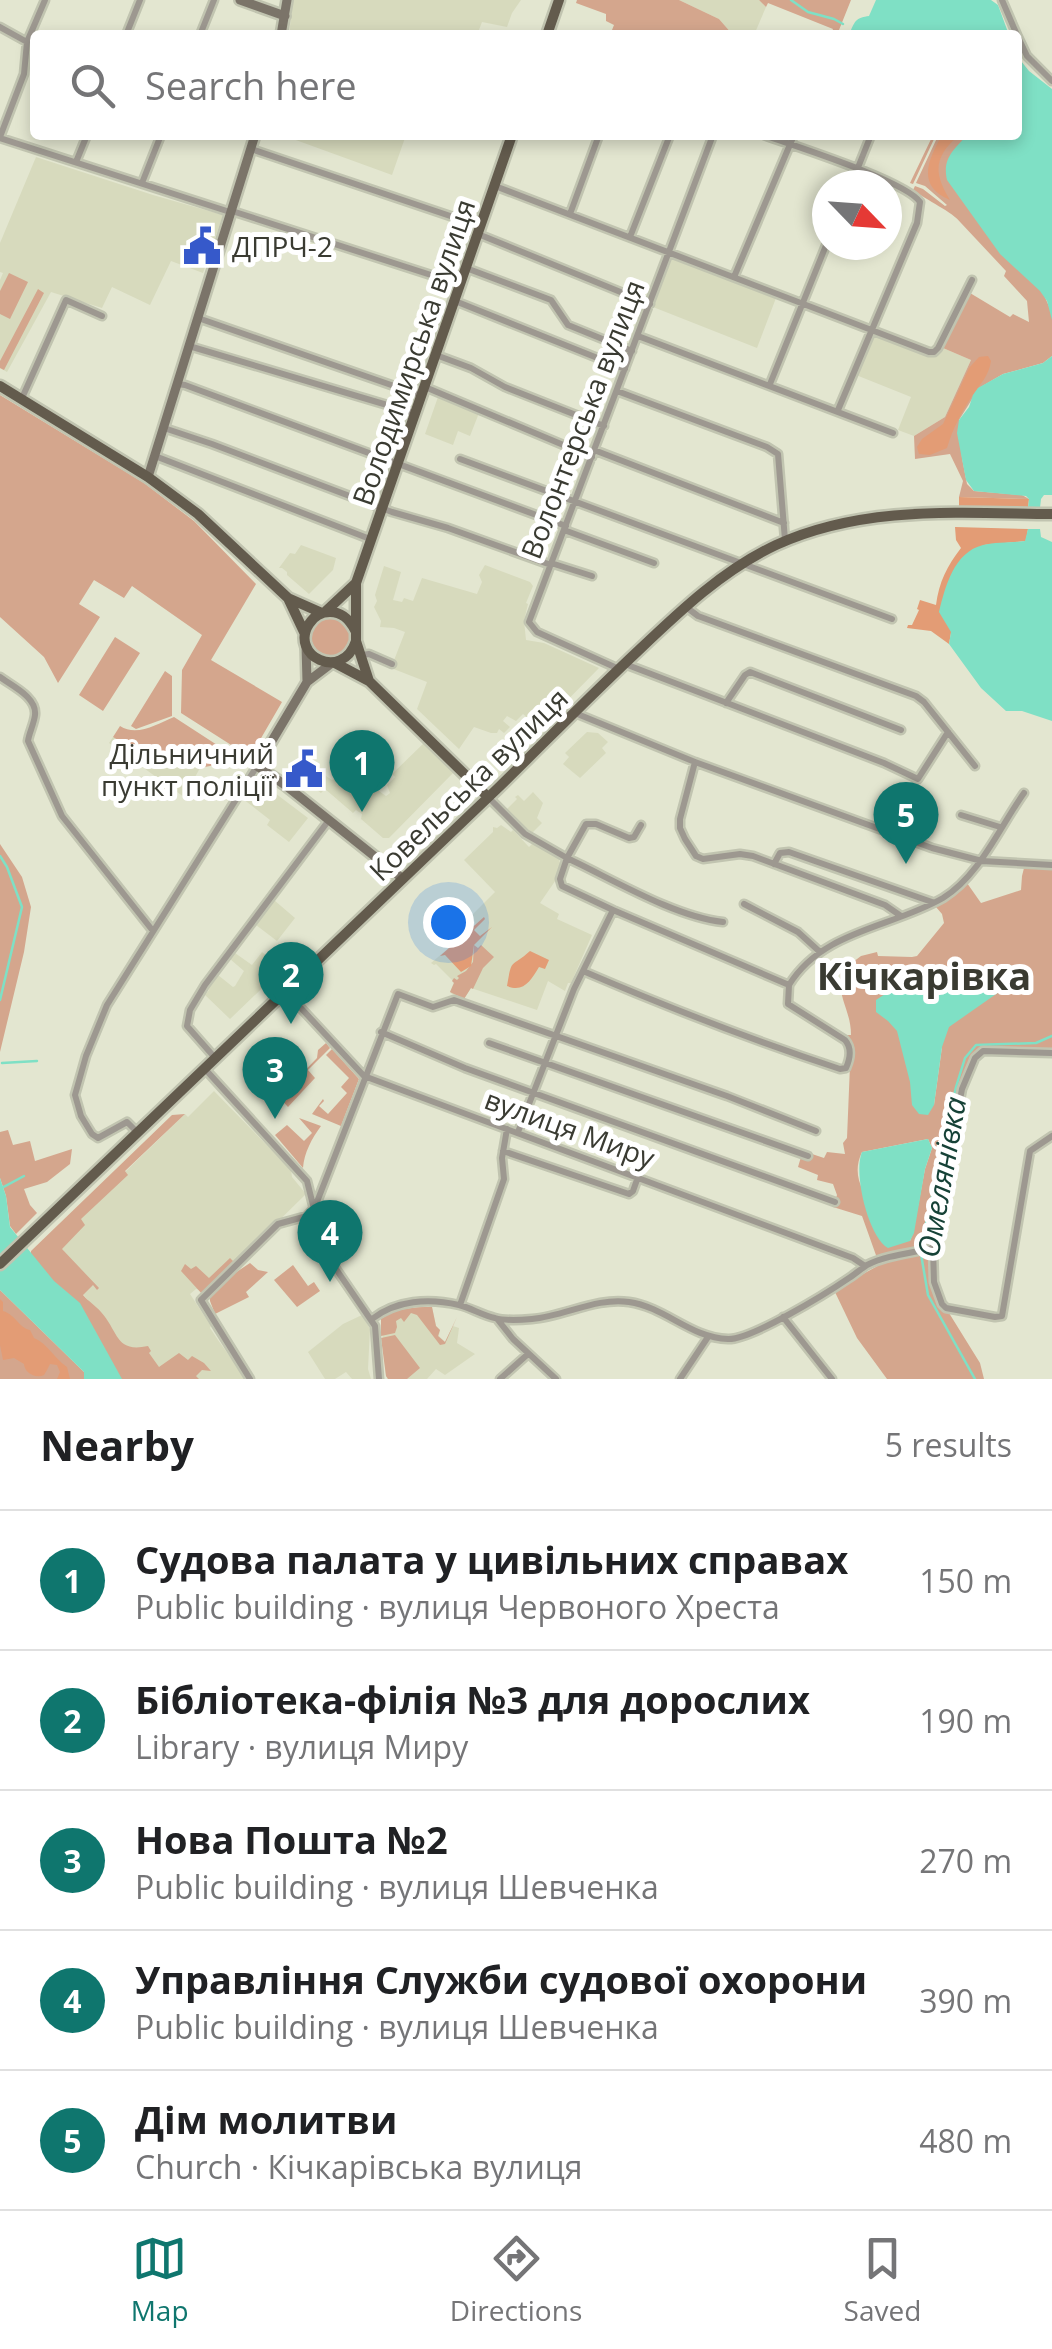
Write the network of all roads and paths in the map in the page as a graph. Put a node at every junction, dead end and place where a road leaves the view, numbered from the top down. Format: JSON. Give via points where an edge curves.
{"nodes":[{"id":1,"x":45,"y":0,"type":"edge"},
{"id":2,"x":140,"y":0,"type":"edge"},
{"id":3,"x":214,"y":0,"type":"edge"},
{"id":4,"x":240,"y":0,"type":"edge"},
{"id":5,"x":287,"y":0,"type":"edge"},
{"id":6,"x":560,"y":0,"type":"edge"},
{"id":7,"x":1002,"y":0,"type":"edge"},
{"id":8,"x":285,"y":16,"type":"junction"},
{"id":9,"x":0,"y":27,"type":"edge"},
{"id":10,"x":32,"y":30,"type":"edge"},
{"id":11,"x":128,"y":30,"type":"edge"},
{"id":12,"x":202,"y":30,"type":"edge"},
{"id":13,"x":282,"y":30,"type":"edge"},
{"id":14,"x":550,"y":30,"type":"edge"},
{"id":15,"x":1015,"y":30,"type":"edge"},
{"id":16,"x":30,"y":35,"type":"edge"},
{"id":17,"x":27,"y":42,"type":"junction"},
{"id":18,"x":1022,"y":46,"type":"edge"},
{"id":19,"x":1052,"y":81,"type":"edge"},
{"id":20,"x":0,"y":138,"type":"edge"},
{"id":21,"x":85,"y":140,"type":"edge"},
{"id":22,"x":159,"y":140,"type":"edge"},
{"id":23,"x":252,"y":140,"type":"edge"},
{"id":24,"x":510,"y":140,"type":"edge"},
{"id":25,"x":597,"y":140,"type":"edge"},
{"id":26,"x":668,"y":140,"type":"edge"},
{"id":27,"x":711,"y":140,"type":"edge"},
{"id":28,"x":776,"y":140,"type":"edge"},
{"id":29,"x":792,"y":140,"type":"edge"},
{"id":30,"x":869,"y":140,"type":"edge"},
{"id":31,"x":789,"y":145,"type":"junction"},
{"id":32,"x":250,"y":148,"type":"junction"},
{"id":33,"x":76,"y":162,"type":"junction"},
{"id":34,"x":857,"y":169,"type":"junction"},
{"id":35,"x":142,"y":183,"type":"junction"},
{"id":36,"x":495,"y":186,"type":"junction"},
{"id":37,"x":232,"y":212,"type":"junction"},
{"id":38,"x":570,"y":214,"type":"junction"},
{"id":39,"x":479,"y":230,"type":"junction"},
{"id":40,"x":630,"y":237,"type":"junction"},
{"id":41,"x":670,"y":252,"type":"junction"},
{"id":42,"x":820,"y":260,"type":"edge"},
{"id":43,"x":466,"y":268,"type":"junction"},
{"id":44,"x":734,"y":277,"type":"junction"},
{"id":45,"x":972,"y":280,"type":"dead end"},
{"id":46,"x":460,"y":285,"type":"junction"},
{"id":47,"x":455,"y":301,"type":"junction"},
{"id":48,"x":650,"y":304,"type":"junction"},
{"id":49,"x":802,"y":304,"type":"junction"},
{"id":50,"x":102,"y":316,"type":"dead end"},
{"id":51,"x":198,"y":318,"type":"junction"},
{"id":52,"x":870,"y":330,"type":"junction"},
{"id":53,"x":638,"y":336,"type":"junction"},
{"id":54,"x":189,"y":346,"type":"junction"},
{"id":55,"x":632,"y":351,"type":"junction"},
{"id":56,"x":436,"y":354,"type":"junction"},
{"id":57,"x":625,"y":370,"type":"junction"},
{"id":58,"x":178,"y":384,"type":"junction"},
{"id":59,"x":770,"y":384,"type":"junction"},
{"id":60,"x":0,"y":386,"type":"edge"},
{"id":61,"x":617,"y":391,"type":"junction"},
{"id":62,"x":423,"y":392,"type":"junction"},
{"id":63,"x":22,"y":398,"type":"junction"},
{"id":64,"x":838,"y":410,"type":"junction"},
{"id":65,"x":416,"y":414,"type":"junction"},
{"id":66,"x":604,"y":426,"type":"junction"},
{"id":67,"x":164,"y":428,"type":"junction"},
{"id":68,"x":894,"y":433,"type":"dead end"},
{"id":69,"x":593,"y":454,"type":"junction"},
{"id":70,"x":155,"y":456,"type":"junction"},
{"id":71,"x":460,"y":459,"type":"dead end"},
{"id":72,"x":398,"y":464,"type":"junction"},
{"id":73,"x":148,"y":477,"type":"junction"},
{"id":74,"x":575,"y":501,"type":"junction"},
{"id":75,"x":382,"y":508,"type":"junction"},
{"id":76,"x":1050,"y":514,"type":"edge"},
{"id":77,"x":784,"y":522,"type":"junction"},
{"id":78,"x":565,"y":528,"type":"junction"},
{"id":79,"x":372,"y":540,"type":"junction"},
{"id":80,"x":786,"y":541,"type":"junction"},
{"id":81,"x":743,"y":563,"type":"junction"},
{"id":82,"x":551,"y":564,"type":"junction"},
{"id":83,"x":654,"y":564,"type":"dead end"},
{"id":84,"x":592,"y":576,"type":"dead end"},
{"id":85,"x":356,"y":583,"type":"junction"},
{"id":86,"x":288,"y":598,"type":"junction"},
{"id":87,"x":685,"y":606,"type":"junction"},
{"id":88,"x":324,"y":613,"type":"junction"},
{"id":89,"x":892,"y":619,"type":"dead end"},
{"id":90,"x":355,"y":636,"type":"junction"},
{"id":91,"x":305,"y":639,"type":"junction"},
{"id":92,"x":360,"y":655,"type":"junction"},
{"id":93,"x":333,"y":663,"type":"junction"},
{"id":94,"x":392,"y":664,"type":"dead end"},
{"id":95,"x":622,"y":666,"type":"junction"},
{"id":96,"x":0,"y":677,"type":"edge"},
{"id":97,"x":368,"y":681,"type":"junction"},
{"id":98,"x":307,"y":682,"type":"junction"},
{"id":99,"x":726,"y":704,"type":"junction"},
{"id":100,"x":574,"y":712,"type":"junction"},
{"id":101,"x":901,"y":730,"type":"dead end"},
{"id":102,"x":948,"y":732,"type":"junction"},
{"id":103,"x":695,"y":762,"type":"junction"},
{"id":104,"x":257,"y":766,"type":"junction"},
{"id":105,"x":974,"y":766,"type":"dead end"},
{"id":106,"x":1024,"y":794,"type":"dead end"},
{"id":107,"x":488,"y":797,"type":"junction"},
{"id":108,"x":962,"y":815,"type":"dead end"},
{"id":109,"x":329,"y":820,"type":"junction"},
{"id":110,"x":641,"y":825,"type":"dead end"},
{"id":111,"x":1000,"y":827,"type":"junction"},
{"id":112,"x":567,"y":858,"type":"junction"},
{"id":113,"x":982,"y":861,"type":"junction"},
{"id":114,"x":774,"y":864,"type":"junction"},
{"id":115,"x":1052,"y":865,"type":"edge"},
{"id":116,"x":404,"y":879,"type":"junction"},
{"id":117,"x":934,"y":902,"type":"junction"},
{"id":118,"x":744,"y":904,"type":"dead end"},
{"id":119,"x":613,"y":910,"type":"junction"},
{"id":120,"x":901,"y":916,"type":"junction"},
{"id":121,"x":723,"y":922,"type":"dead end"},
{"id":122,"x":153,"y":931,"type":"junction"},
{"id":123,"x":820,"y":952,"type":"junction"},
{"id":124,"x":582,"y":971,"type":"junction"},
{"id":125,"x":788,"y":985,"type":"junction"},
{"id":126,"x":286,"y":992,"type":"junction"},
{"id":127,"x":381,"y":1032,"type":"junction"},
{"id":128,"x":556,"y":1035,"type":"junction"},
{"id":129,"x":489,"y":1043,"type":"dead end"},
{"id":130,"x":1052,"y":1052,"type":"edge"},
{"id":131,"x":216,"y":1059,"type":"junction"},
{"id":132,"x":545,"y":1063,"type":"junction"},
{"id":133,"x":205,"y":1069,"type":"junction"},
{"id":134,"x":364,"y":1076,"type":"junction"},
{"id":135,"x":534,"y":1092,"type":"junction"},
{"id":136,"x":507,"y":1129,"type":"junction"},
{"id":137,"x":816,"y":1131,"type":"dead end"},
{"id":138,"x":518,"y":1132,"type":"junction"},
{"id":139,"x":138,"y":1133,"type":"junction"},
{"id":140,"x":1052,"y":1136,"type":"edge"},
{"id":141,"x":503,"y":1151,"type":"junction"},
{"id":142,"x":808,"y":1156,"type":"dead end"},
{"id":143,"x":638,"y":1176,"type":"junction"},
{"id":144,"x":835,"y":1202,"type":"dead end"},
{"id":145,"x":315,"y":1207,"type":"junction"},
{"id":146,"x":926,"y":1249,"type":"junction"},
{"id":147,"x":0,"y":1264,"type":"edge"},
{"id":148,"x":866,"y":1266,"type":"junction"},
{"id":149,"x":460,"y":1305,"type":"junction"},
{"id":150,"x":783,"y":1317,"type":"junction"},
{"id":151,"x":372,"y":1319,"type":"junction"},
{"id":152,"x":497,"y":1319,"type":"junction"},
{"id":153,"x":708,"y":1337,"type":"junction"},
{"id":154,"x":528,"y":1354,"type":"junction"},
{"id":155,"x":250,"y":1379,"type":"edge"},
{"id":156,"x":379,"y":1379,"type":"edge"},
{"id":157,"x":500,"y":1379,"type":"edge"},
{"id":158,"x":556,"y":1379,"type":"edge"},
{"id":159,"x":680,"y":1379,"type":"edge"},
{"id":160,"x":832,"y":1379,"type":"edge"}],
"edges":[{"from":1,"to":10,"type":"street"},
{"from":2,"to":11,"type":"street"},
{"from":3,"to":12,"type":"street"},
{"from":4,"to":8,"type":"street"},
{"from":5,"to":8,"type":"street"},
{"from":6,"to":14,"type":"main road"},
{"from":7,"to":15,"type":"street"},
{"from":8,"to":13,"type":"street"},
{"from":9,"to":17,"type":"street"},
{"from":16,"to":17,"type":"street"},
{"from":17,"to":20,"type":"street","via":[[24,74]]},
{"from":18,"to":19,"type":"street"},
{"from":20,"to":33,"type":"street"},
{"from":21,"to":33,"type":"street"},
{"from":22,"to":35,"type":"street"},
{"from":23,"to":32,"type":"street"},
{"from":24,"to":36,"type":"main road","name":"Володимирська вулиця"},
{"from":25,"to":38,"type":"street"},
{"from":26,"to":40,"type":"street"},
{"from":27,"to":41,"type":"street","name":"Волонтерська вулиця"},
{"from":28,"to":31,"type":"street"},
{"from":29,"to":31,"type":"street"},
{"from":30,"to":34,"type":"street"},
{"from":31,"to":34,"type":"street"},
{"from":31,"to":44,"type":"street"},
{"from":32,"to":37,"type":"street"},
{"from":32,"to":39,"type":"street"},
{"from":33,"to":35,"type":"street"},
{"from":34,"to":52,"type":"street","via":[[920,202]]},
{"from":35,"to":37,"type":"street"},
{"from":36,"to":38,"type":"street"},
{"from":36,"to":39,"type":"main road","name":"Володимирська вулиця"},
{"from":37,"to":46,"type":"street"},
{"from":37,"to":51,"type":"street"},
{"from":38,"to":40,"type":"street"},
{"from":39,"to":43,"type":"main road","name":"Володимирська вулиця"},
{"from":39,"to":48,"type":"street"},
{"from":40,"to":41,"type":"street"},
{"from":41,"to":44,"type":"street"},
{"from":41,"to":48,"type":"street","name":"Волонтерська вулиця"},
{"from":42,"to":49,"type":"street"},
{"from":43,"to":46,"type":"main road","name":"Володимирська вулиця"},
{"from":43,"to":55,"type":"street","via":[[551,300],[568,325]]},
{"from":44,"to":49,"type":"street"},
{"from":45,"to":52,"type":"street","via":[[934,352]]},
{"from":46,"to":47,"type":"main road","name":"Володимирська вулиця"},
{"from":47,"to":56,"type":"main road","name":"Володимирська вулиця"},
{"from":47,"to":57,"type":"street"},
{"from":48,"to":53,"type":"street","name":"Волонтерська вулиця"},
{"from":49,"to":52,"type":"street"},
{"from":49,"to":59,"type":"street"},
{"from":50,"to":63,"type":"street","via":[[66,300]]},
{"from":51,"to":54,"type":"street"},
{"from":51,"to":62,"type":"street"},
{"from":52,"to":64,"type":"street"},
{"from":53,"to":55,"type":"street","name":"Волонтерська вулиця"},
{"from":53,"to":59,"type":"street"},
{"from":54,"to":58,"type":"street"},
{"from":54,"to":65,"type":"street"},
{"from":55,"to":57,"type":"street","name":"Волонтерська вулиця"},
{"from":56,"to":62,"type":"main road","name":"Володимирська вулиця"},
{"from":56,"to":66,"type":"street"},
{"from":57,"to":61,"type":"street","name":"Волонтерська вулиця"},
{"from":58,"to":67,"type":"street"},
{"from":58,"to":72,"type":"street"},
{"from":59,"to":64,"type":"street"},
{"from":60,"to":63,"type":"main road"},
{"from":61,"to":66,"type":"street","name":"Волонтерська вулиця"},
{"from":61,"to":77,"type":"street","via":[[778,454]]},
{"from":62,"to":65,"type":"main road","name":"Володимирська вулиця"},
{"from":62,"to":69,"type":"street"},
{"from":63,"to":73,"type":"main road"},
{"from":64,"to":68,"type":"street"},
{"from":65,"to":72,"type":"main road","name":"Володимирська вулиця"},
{"from":66,"to":69,"type":"street","name":"Волонтерська вулиця"},
{"from":67,"to":70,"type":"street"},
{"from":67,"to":75,"type":"street"},
{"from":69,"to":74,"type":"street","name":"Волонтерська вулиця"},
{"from":69,"to":77,"type":"street"},
{"from":70,"to":73,"type":"street"},
{"from":70,"to":79,"type":"street"},
{"from":71,"to":74,"type":"street"},
{"from":72,"to":75,"type":"main road","name":"Володимирська вулиця"},
{"from":72,"to":78,"type":"street"},
{"from":73,"to":86,"type":"main road"},
{"from":74,"to":78,"type":"street","name":"Волонтерська вулиця"},
{"from":74,"to":81,"type":"street"},
{"from":75,"to":79,"type":"main road","name":"Володимирська вулиця"},
{"from":75,"to":82,"type":"street"},
{"from":76,"to":80,"type":"main road","name":"Ковельська вулиця","via":[[889,514]]},
{"from":77,"to":80,"type":"street"},
{"from":78,"to":82,"type":"street","name":"Волонтерська вулиця"},
{"from":78,"to":83,"type":"street"},
{"from":79,"to":85,"type":"main road","name":"Володимирська вулиця"},
{"from":80,"to":81,"type":"main road","name":"Ковельська вулиця"},
{"from":81,"to":87,"type":"main road","name":"Ковельська вулиця"},
{"from":81,"to":89,"type":"street"},
{"from":82,"to":84,"type":"street"},
{"from":82,"to":95,"type":"street","name":"Волонтерська вулиця","via":[[530,627]]},
{"from":85,"to":88,"type":"main road","name":"Володимирська вулиця"},
{"from":85,"to":90,"type":"main road","name":"Володимирська вулиця"},
{"from":86,"to":88,"type":"main road"},
{"from":86,"to":91,"type":"main road"},
{"from":87,"to":95,"type":"main road","name":"Ковельська вулиця"},
{"from":87,"to":102,"type":"street","via":[[910,694]]},
{"from":88,"to":90,"type":"main road","via":[[343,616]]},
{"from":88,"to":91,"type":"main road","via":[[308,625]]},
{"from":90,"to":92,"type":"main road","name":"Володимирська вулиця"},
{"from":90,"to":93,"type":"main road","via":[[348,655]]},
{"from":91,"to":93,"type":"main road","via":[[316,658]]},
{"from":91,"to":98,"type":"street"},
{"from":92,"to":94,"type":"street"},
{"from":92,"to":97,"type":"main road","name":"Володимирська вулиця"},
{"from":93,"to":97,"type":"main road"},
{"from":93,"to":98,"type":"street"},
{"from":95,"to":99,"type":"street"},
{"from":95,"to":100,"type":"main road","name":"Ковельська вулиця"},
{"from":96,"to":122,"type":"street","via":[[34,706],[28,742],[62,816]]},
{"from":97,"to":107,"type":"main road"},
{"from":98,"to":104,"type":"street"},
{"from":99,"to":101,"type":"street","via":[[750,672]]},
{"from":99,"to":102,"type":"street","via":[[918,779]]},
{"from":100,"to":103,"type":"street"},
{"from":100,"to":107,"type":"main road","name":"Ковельська вулиця"},
{"from":102,"to":105,"type":"street"},
{"from":103,"to":113,"type":"street"},
{"from":103,"to":114,"type":"street","via":[[680,824],[693,852],[706,860],[744,854]]},
{"from":104,"to":109,"type":"street"},
{"from":104,"to":122,"type":"street"},
{"from":106,"to":111,"type":"street"},
{"from":107,"to":112,"type":"street","via":[[525,834]]},
{"from":107,"to":116,"type":"main road","name":"Ковельська вулиця"},
{"from":108,"to":111,"type":"street"},
{"from":109,"to":116,"type":"street"},
{"from":109,"to":131,"type":"street","via":[[190,1010],[187,1026]]},
{"from":110,"to":112,"type":"street","via":[[629,838],[586,824]]},
{"from":111,"to":113,"type":"street"},
{"from":112,"to":119,"type":"street","via":[[562,886]]},
{"from":112,"to":121,"type":"street"},
{"from":113,"to":115,"type":"street"},
{"from":113,"to":117,"type":"street"},
{"from":114,"to":117,"type":"street","via":[[789,852]]},
{"from":114,"to":120,"type":"street"},
{"from":116,"to":126,"type":"main road","name":"Ковельська вулиця"},
{"from":117,"to":120,"type":"street"},
{"from":118,"to":123,"type":"street","via":[[798,932]]},
{"from":119,"to":124,"type":"street"},
{"from":119,"to":125,"type":"street"},
{"from":120,"to":123,"type":"street"},
{"from":122,"to":139,"type":"street","via":[[107,1005],[75,1095],[98,1138],[127,1122]]},
{"from":123,"to":125,"type":"street"},
{"from":124,"to":125,"type":"street","via":[[716,1026],[846,1068],[847,1042],[789,1005]]},
{"from":124,"to":128,"type":"street"},
{"from":126,"to":131,"type":"main road","name":"Ковельська вулиця"},
{"from":126,"to":134,"type":"street","name":"вулиця Миру"},
{"from":127,"to":128,"type":"street","via":[[402,994],[432,1007],[454,1000]]},
{"from":127,"to":134,"type":"street"},
{"from":127,"to":135,"type":"street"},
{"from":128,"to":132,"type":"street"},
{"from":128,"to":137,"type":"street"},
{"from":129,"to":132,"type":"street"},
{"from":130,"to":146,"type":"street","via":[[983,1051],[974,1058]]},
{"from":131,"to":133,"type":"main road","name":"Ковельська вулиця"},
{"from":132,"to":135,"type":"street"},
{"from":132,"to":142,"type":"street"},
{"from":133,"to":139,"type":"main road","name":"Ковельська вулиця"},
{"from":133,"to":145,"type":"street","via":[[298,1170]]},
{"from":134,"to":136,"type":"street","name":"вулиця Миру"},
{"from":134,"to":145,"type":"street"},
{"from":135,"to":138,"type":"street"},
{"from":135,"to":144,"type":"street"},
{"from":136,"to":138,"type":"street","name":"вулиця Миру"},
{"from":136,"to":141,"type":"street"},
{"from":138,"to":143,"type":"street","name":"вулиця Миру"},
{"from":139,"to":147,"type":"main road","name":"Ковельська вулиця"},
{"from":140,"to":146,"type":"street","via":[[1030,1151],[1002,1316],[946,1308]]},
{"from":141,"to":143,"type":"street","via":[[629,1194]]},
{"from":141,"to":149,"type":"street","via":[[504,1179]]},
{"from":143,"to":148,"type":"street","name":"вулиця Миру"},
{"from":145,"to":151,"type":"street","via":[[328,1257]]},
{"from":145,"to":155,"type":"street","via":[[278,1224],[201,1300]]},
{"from":146,"to":148,"type":"street"},
{"from":148,"to":150,"type":"street"},
{"from":149,"to":151,"type":"street","via":[[404,1303]]},
{"from":149,"to":152,"type":"street"},
{"from":150,"to":153,"type":"street","via":[[748,1336]]},
{"from":150,"to":160,"type":"street"},
{"from":151,"to":156,"type":"street"},
{"from":152,"to":153,"type":"street","via":[[629,1302]]},
{"from":152,"to":154,"type":"street"},
{"from":153,"to":159,"type":"street"},
{"from":154,"to":157,"type":"street"},
{"from":154,"to":158,"type":"street"}]}
